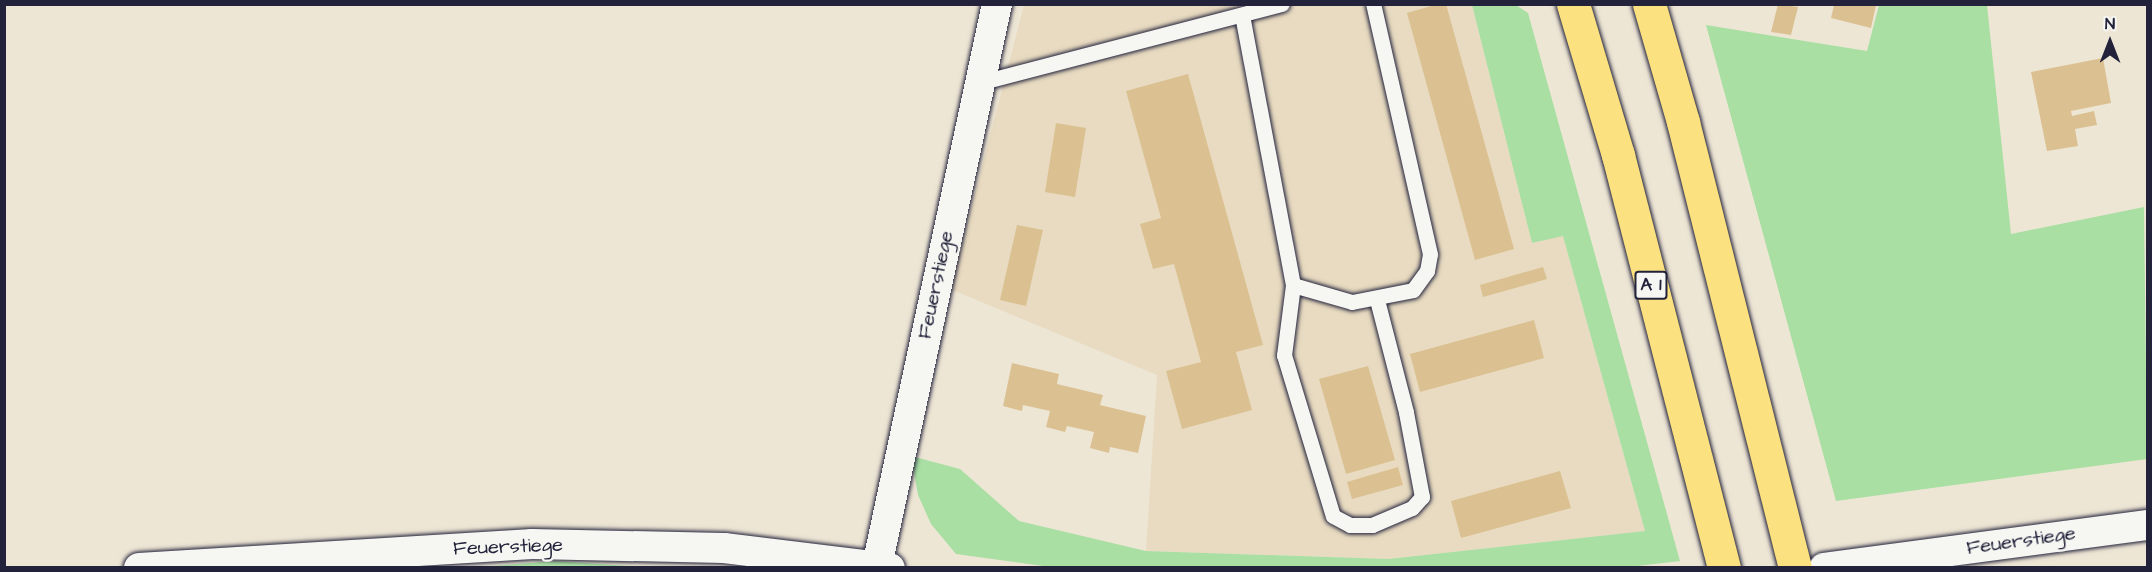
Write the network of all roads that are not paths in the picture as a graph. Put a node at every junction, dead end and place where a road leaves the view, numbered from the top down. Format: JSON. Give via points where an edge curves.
{"nodes":[{"id":1,"x":997,"y":4,"type":"edge"},
{"id":2,"x":1282,"y":4,"type":"edge"},
{"id":3,"x":1373,"y":4,"type":"edge"},
{"id":4,"x":1573,"y":4,"type":"edge"},
{"id":5,"x":1649,"y":4,"type":"edge"},
{"id":6,"x":1242,"y":15,"type":"junction"},
{"id":7,"x":978,"y":83,"type":"junction"},
{"id":8,"x":1293,"y":285,"type":"junction"},
{"id":9,"x":1377,"y":300,"type":"junction"},
{"id":10,"x":2148,"y":525,"type":"edge"},
{"id":11,"x":884,"y":566,"type":"edge"},
{"id":12,"x":139,"y":567,"type":"edge"},
{"id":13,"x":1724,"y":567,"type":"edge"},
{"id":14,"x":1795,"y":567,"type":"edge"},
{"id":15,"x":1824,"y":567,"type":"edge"}],
"edges":[{"from":1,"to":7,"type":"street","name":"Feuerstiege"},
{"from":2,"to":6,"type":"lane"},
{"from":3,"to":9,"type":"lane","via":[[1430,254],[1427,271],[1413,290]]},
{"from":4,"to":13,"type":"highway","number":"A 1","via":[[1618,155]]},
{"from":5,"to":14,"type":"highway"},
{"from":6,"to":7,"type":"lane"},
{"from":6,"to":8,"type":"lane"},
{"from":7,"to":11,"type":"street","name":"Feuerstiege"},
{"from":8,"to":9,"type":"lane","via":[[1352,302]]},
{"from":8,"to":9,"type":"lane","via":[[1284,355],[1333,516],[1350,525],[1372,525],[1412,508],[1422,497],[1406,412]]},
{"from":10,"to":15,"type":"street","name":"Feuerstiege"},
{"from":11,"to":12,"type":"street","name":"Feuerstiege","via":[[724,548],[532,544]]}]}
